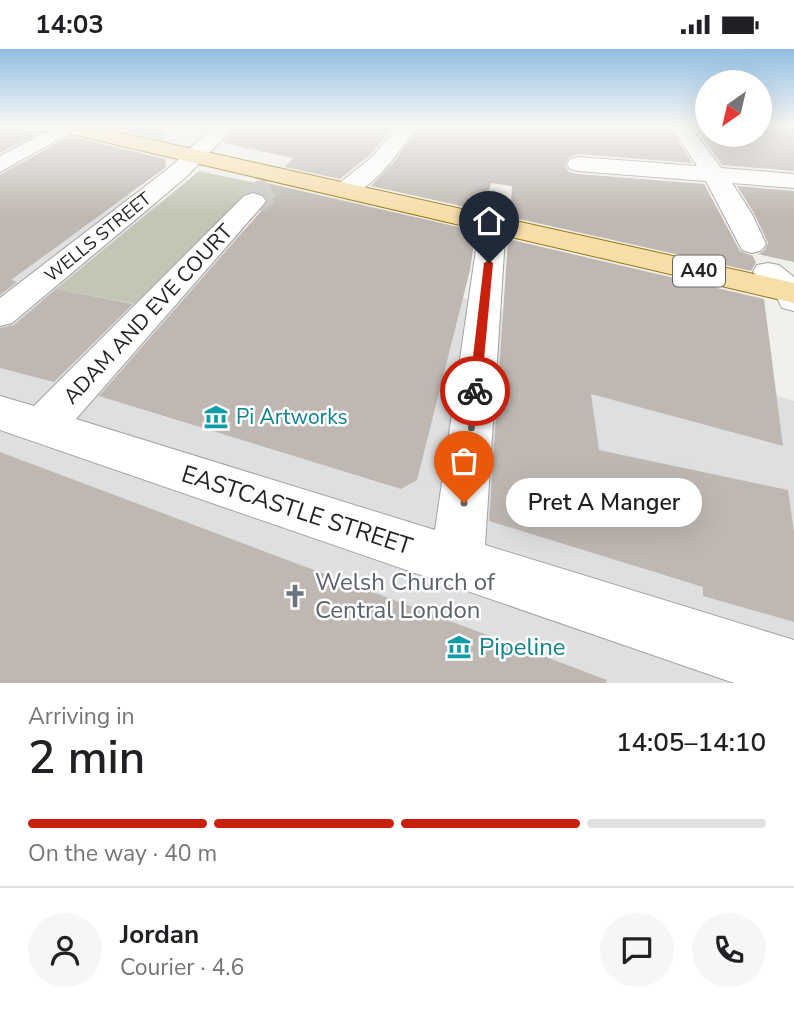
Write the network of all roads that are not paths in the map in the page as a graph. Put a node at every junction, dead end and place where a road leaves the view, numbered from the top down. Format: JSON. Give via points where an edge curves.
{"nodes":[{"id":1,"x":17,"y":156,"type":"edge"},
{"id":2,"x":195,"y":156,"type":"edge"},
{"id":3,"x":203,"y":156,"type":"edge"},
{"id":4,"x":210,"y":156,"type":"edge"},
{"id":5,"x":385,"y":156,"type":"edge"},
{"id":6,"x":700,"y":156,"type":"edge"},
{"id":7,"x":578,"y":164,"type":"dead end"},
{"id":8,"x":0,"y":165,"type":"edge"},
{"id":9,"x":713,"y":175,"type":"junction"},
{"id":10,"x":794,"y":181,"type":"edge"},
{"id":11,"x":351,"y":187,"type":"junction"},
{"id":12,"x":268,"y":188,"type":"junction"},
{"id":13,"x":493,"y":222,"type":"junction"},
{"id":14,"x":752,"y":244,"type":"dead end"},
{"id":15,"x":788,"y":287,"type":"edge"},
{"id":16,"x":0,"y":315,"type":"edge"},
{"id":17,"x":22,"y":419,"type":"edge"},
{"id":18,"x":457,"y":562,"type":"junction"},
{"id":19,"x":794,"y":672,"type":"edge"}],
"edges":[{"from":1,"to":8,"type":"street"},
{"from":2,"to":16,"type":"street","name":"WELLS STREET"},
{"from":3,"to":12,"type":"main road","number":"A40"},
{"from":4,"to":11,"type":"main road","number":"A40"},
{"from":5,"to":11,"type":"street"},
{"from":6,"to":9,"type":"street"},
{"from":7,"to":9,"type":"street"},
{"from":9,"to":10,"type":"street"},
{"from":9,"to":14,"type":"street"},
{"from":11,"to":12,"type":"main road","number":"A40"},
{"from":11,"to":13,"type":"main road","number":"A40"},
{"from":11,"to":15,"type":"main road","number":"A40"},
{"from":12,"to":17,"type":"street","name":"ADAM AND EVE COURT"},
{"from":13,"to":15,"type":"main road","number":"A40"},
{"from":13,"to":18,"type":"street"},
{"from":17,"to":18,"type":"street","name":"EASTCASTLE STREET"},
{"from":18,"to":19,"type":"street","name":"EASTCASTLE STREET"}]}
